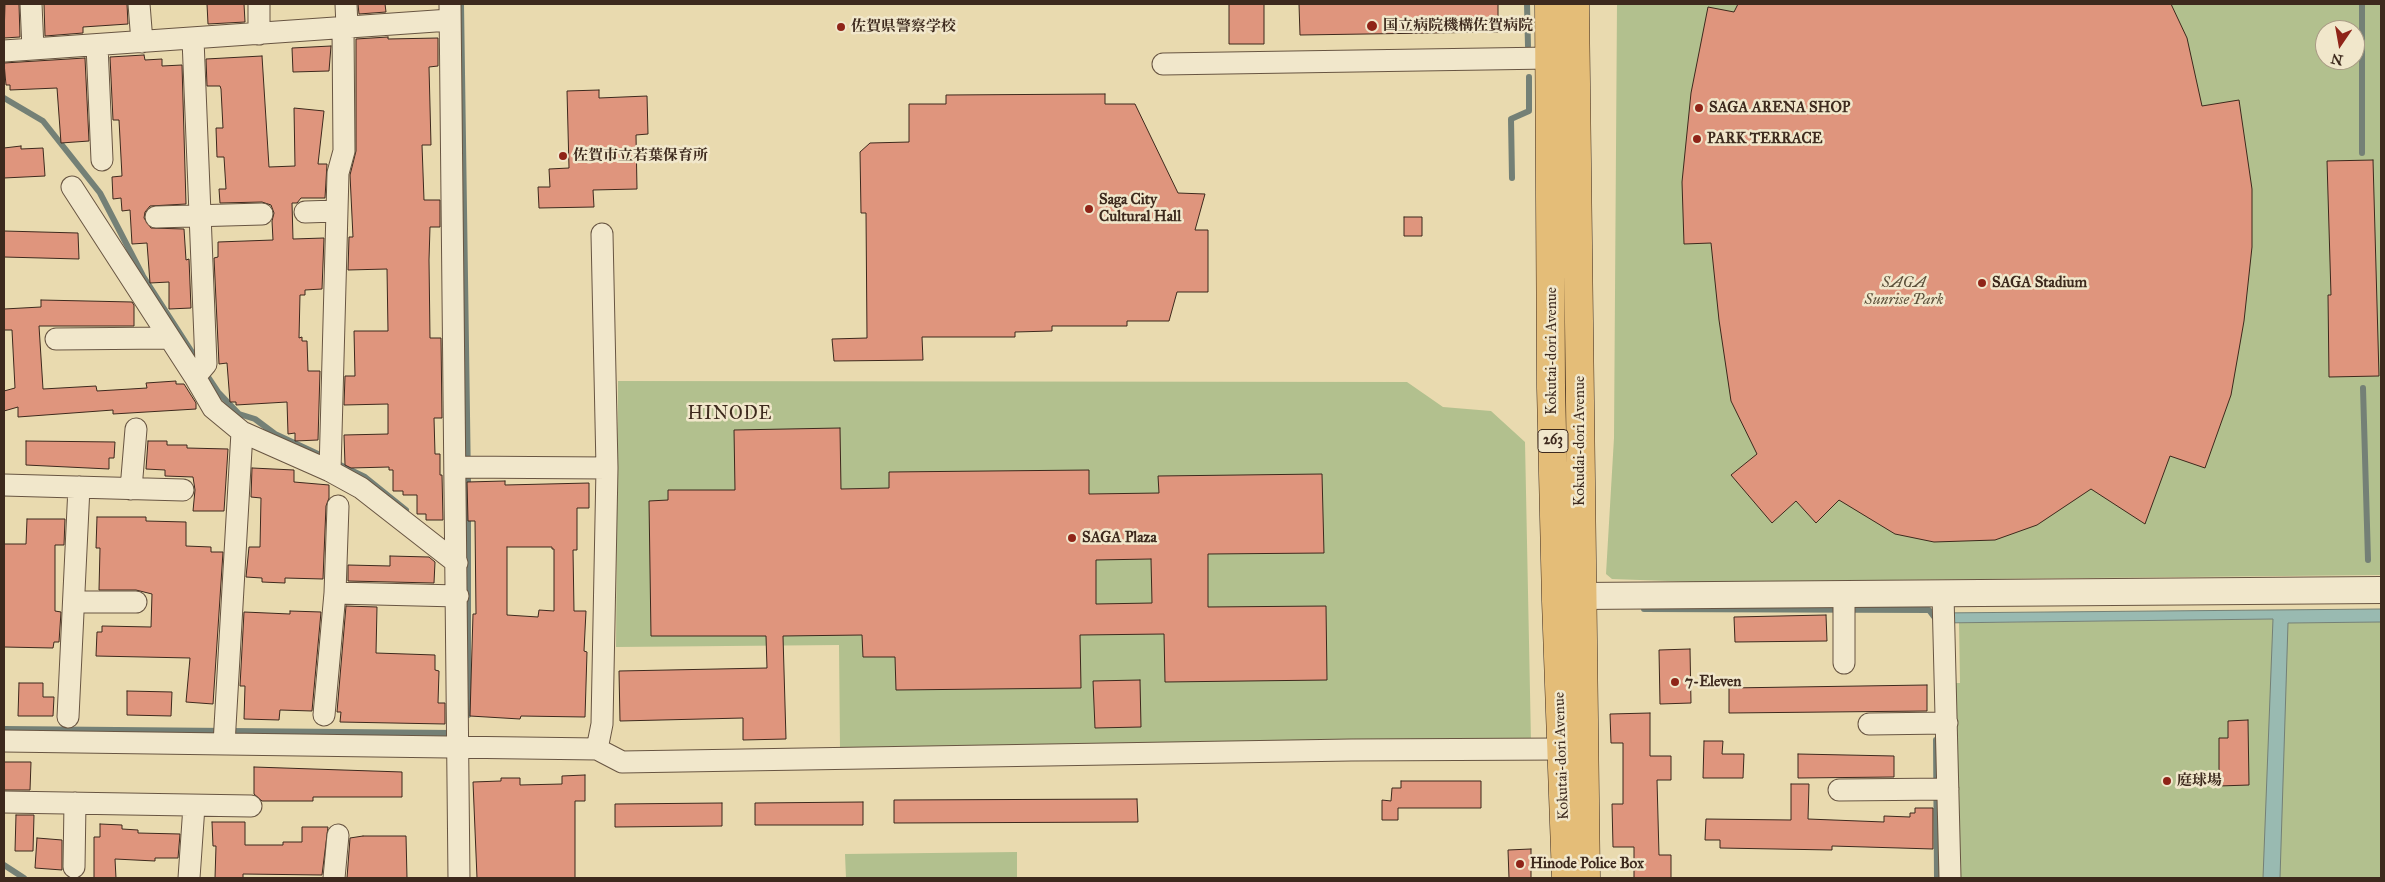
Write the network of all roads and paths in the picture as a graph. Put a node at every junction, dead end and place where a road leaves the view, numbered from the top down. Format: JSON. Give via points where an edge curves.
{"nodes":[{"id":1,"x":31,"y":4,"type":"edge"},
{"id":2,"x":139,"y":4,"type":"edge"},
{"id":3,"x":260,"y":4,"type":"edge"},
{"id":4,"x":346,"y":4,"type":"edge"},
{"id":5,"x":1550,"y":4,"type":"edge"},
{"id":6,"x":1575,"y":4,"type":"edge"},
{"id":7,"x":450,"y":12,"type":"edge"},
{"id":8,"x":345,"y":28,"type":"junction"},
{"id":9,"x":260,"y":34,"type":"junction"},
{"id":10,"x":193,"y":39,"type":"junction"},
{"id":11,"x":142,"y":42,"type":"junction"},
{"id":12,"x":97,"y":45,"type":"junction"},
{"id":13,"x":33,"y":49,"type":"junction"},
{"id":14,"x":4,"y":51,"type":"edge"},
{"id":15,"x":1550,"y":58,"type":"junction"},
{"id":16,"x":1164,"y":64,"type":"dead end"},
{"id":17,"x":102,"y":160,"type":"dead end"},
{"id":18,"x":72,"y":187,"type":"dead end"},
{"id":19,"x":337,"y":211,"type":"junction"},
{"id":20,"x":305,"y":212,"type":"dead end"},
{"id":21,"x":262,"y":214,"type":"dead end"},
{"id":22,"x":156,"y":217,"type":"dead end"},
{"id":23,"x":200,"y":217,"type":"junction"},
{"id":24,"x":602,"y":234,"type":"dead end"},
{"id":25,"x":169,"y":338,"type":"junction"},
{"id":26,"x":56,"y":339,"type":"dead end"},
{"id":27,"x":200,"y":372,"type":"junction"},
{"id":28,"x":136,"y":429,"type":"dead end"},
{"id":29,"x":242,"y":432,"type":"junction"},
{"id":30,"x":330,"y":463,"type":"junction"},
{"id":31,"x":464,"y":468,"type":"junction"},
{"id":32,"x":607,"y":468,"type":"junction"},
{"id":33,"x":4,"y":485,"type":"edge"},
{"id":34,"x":79,"y":487,"type":"junction"},
{"id":35,"x":131,"y":489,"type":"junction"},
{"id":36,"x":184,"y":490,"type":"dead end"},
{"id":37,"x":338,"y":506,"type":"dead end"},
{"id":38,"x":457,"y":554,"type":"junction"},
{"id":39,"x":2381,"y":590,"type":"edge"},
{"id":40,"x":335,"y":593,"type":"junction"},
{"id":41,"x":1844,"y":595,"type":"junction"},
{"id":42,"x":458,"y":596,"type":"junction"},
{"id":43,"x":1581,"y":596,"type":"junction"},
{"id":44,"x":75,"y":602,"type":"junction"},
{"id":45,"x":136,"y":602,"type":"dead end"},
{"id":46,"x":1944,"y":610,"type":"junction"},
{"id":47,"x":1844,"y":663,"type":"dead end"},
{"id":48,"x":324,"y":715,"type":"dead end"},
{"id":49,"x":68,"y":717,"type":"dead end"},
{"id":50,"x":1939,"y":723,"type":"junction"},
{"id":51,"x":1869,"y":724,"type":"dead end"},
{"id":52,"x":225,"y":735,"type":"junction"},
{"id":53,"x":4,"y":741,"type":"edge"},
{"id":54,"x":462,"y":741,"type":"junction"},
{"id":55,"x":597,"y":749,"type":"junction"},
{"id":56,"x":1562,"y":749,"type":"junction"},
{"id":57,"x":1839,"y":790,"type":"dead end"},
{"id":58,"x":1940,"y":790,"type":"junction"},
{"id":59,"x":4,"y":802,"type":"edge"},
{"id":60,"x":75,"y":804,"type":"junction"},
{"id":61,"x":194,"y":806,"type":"junction"},
{"id":62,"x":251,"y":806,"type":"dead end"},
{"id":63,"x":338,"y":836,"type":"dead end"},
{"id":64,"x":74,"y":867,"type":"dead end"},
{"id":65,"x":189,"y":878,"type":"edge"},
{"id":66,"x":334,"y":878,"type":"edge"},
{"id":67,"x":459,"y":878,"type":"edge"},
{"id":68,"x":1566,"y":878,"type":"edge"},
{"id":69,"x":1586,"y":878,"type":"edge"},
{"id":70,"x":1950,"y":878,"type":"edge"}],
"edges":[{"from":1,"to":13,"type":"street"},
{"from":2,"to":11,"type":"street"},
{"from":3,"to":9,"type":"street"},
{"from":4,"to":8,"type":"street"},
{"from":5,"to":15,"type":"highway","name":"Kokutai-dori Avenue","number":"263"},
{"from":6,"to":43,"type":"highway","name":"Kokudai-dori Avenue","number":"263"},
{"from":7,"to":8,"type":"street"},
{"from":7,"to":31,"type":"street"},
{"from":8,"to":9,"type":"street"},
{"from":8,"to":19,"type":"street","via":[[344,152],[338,173]]},
{"from":9,"to":10,"type":"street"},
{"from":10,"to":11,"type":"street"},
{"from":10,"to":23,"type":"street"},
{"from":11,"to":12,"type":"street"},
{"from":12,"to":13,"type":"street"},
{"from":12,"to":17,"type":"street"},
{"from":13,"to":14,"type":"street"},
{"from":15,"to":16,"type":"street"},
{"from":15,"to":56,"type":"highway","name":"Kokutai-dori Avenue","number":"263","via":[[1551,388]]},
{"from":18,"to":25,"type":"street"},
{"from":19,"to":20,"type":"street"},
{"from":19,"to":30,"type":"street"},
{"from":21,"to":23,"type":"street"},
{"from":22,"to":23,"type":"street"},
{"from":23,"to":27,"type":"street"},
{"from":24,"to":32,"type":"street"},
{"from":25,"to":26,"type":"street"},
{"from":25,"to":27,"type":"street"},
{"from":27,"to":29,"type":"street","via":[[213,408]]},
{"from":28,"to":35,"type":"street"},
{"from":29,"to":30,"type":"street"},
{"from":29,"to":52,"type":"street"},
{"from":30,"to":38,"type":"street"},
{"from":31,"to":32,"type":"street"},
{"from":31,"to":38,"type":"street"},
{"from":32,"to":55,"type":"street","via":[[602,724]]},
{"from":33,"to":34,"type":"street"},
{"from":34,"to":35,"type":"street"},
{"from":34,"to":44,"type":"street"},
{"from":35,"to":36,"type":"street"},
{"from":37,"to":40,"type":"street"},
{"from":38,"to":42,"type":"street"},
{"from":39,"to":46,"type":"street"},
{"from":40,"to":42,"type":"street"},
{"from":40,"to":48,"type":"street"},
{"from":41,"to":43,"type":"street"},
{"from":41,"to":46,"type":"street"},
{"from":41,"to":47,"type":"street"},
{"from":42,"to":54,"type":"street"},
{"from":43,"to":69,"type":"highway","name":"Kokudai-dori Avenue","number":"263"},
{"from":44,"to":45,"type":"street"},
{"from":44,"to":49,"type":"street"},
{"from":46,"to":50,"type":"street"},
{"from":50,"to":51,"type":"street"},
{"from":50,"to":58,"type":"street"},
{"from":52,"to":53,"type":"street"},
{"from":52,"to":54,"type":"street"},
{"from":54,"to":55,"type":"street"},
{"from":54,"to":67,"type":"street"},
{"from":55,"to":56,"type":"street","via":[[622,762]]},
{"from":56,"to":68,"type":"highway","name":"Kokutai-dori Avenue","number":"263"},
{"from":57,"to":58,"type":"street"},
{"from":58,"to":70,"type":"street"},
{"from":59,"to":60,"type":"street"},
{"from":60,"to":61,"type":"street"},
{"from":60,"to":64,"type":"street"},
{"from":61,"to":62,"type":"street"},
{"from":61,"to":65,"type":"street"},
{"from":63,"to":66,"type":"street"}]}
